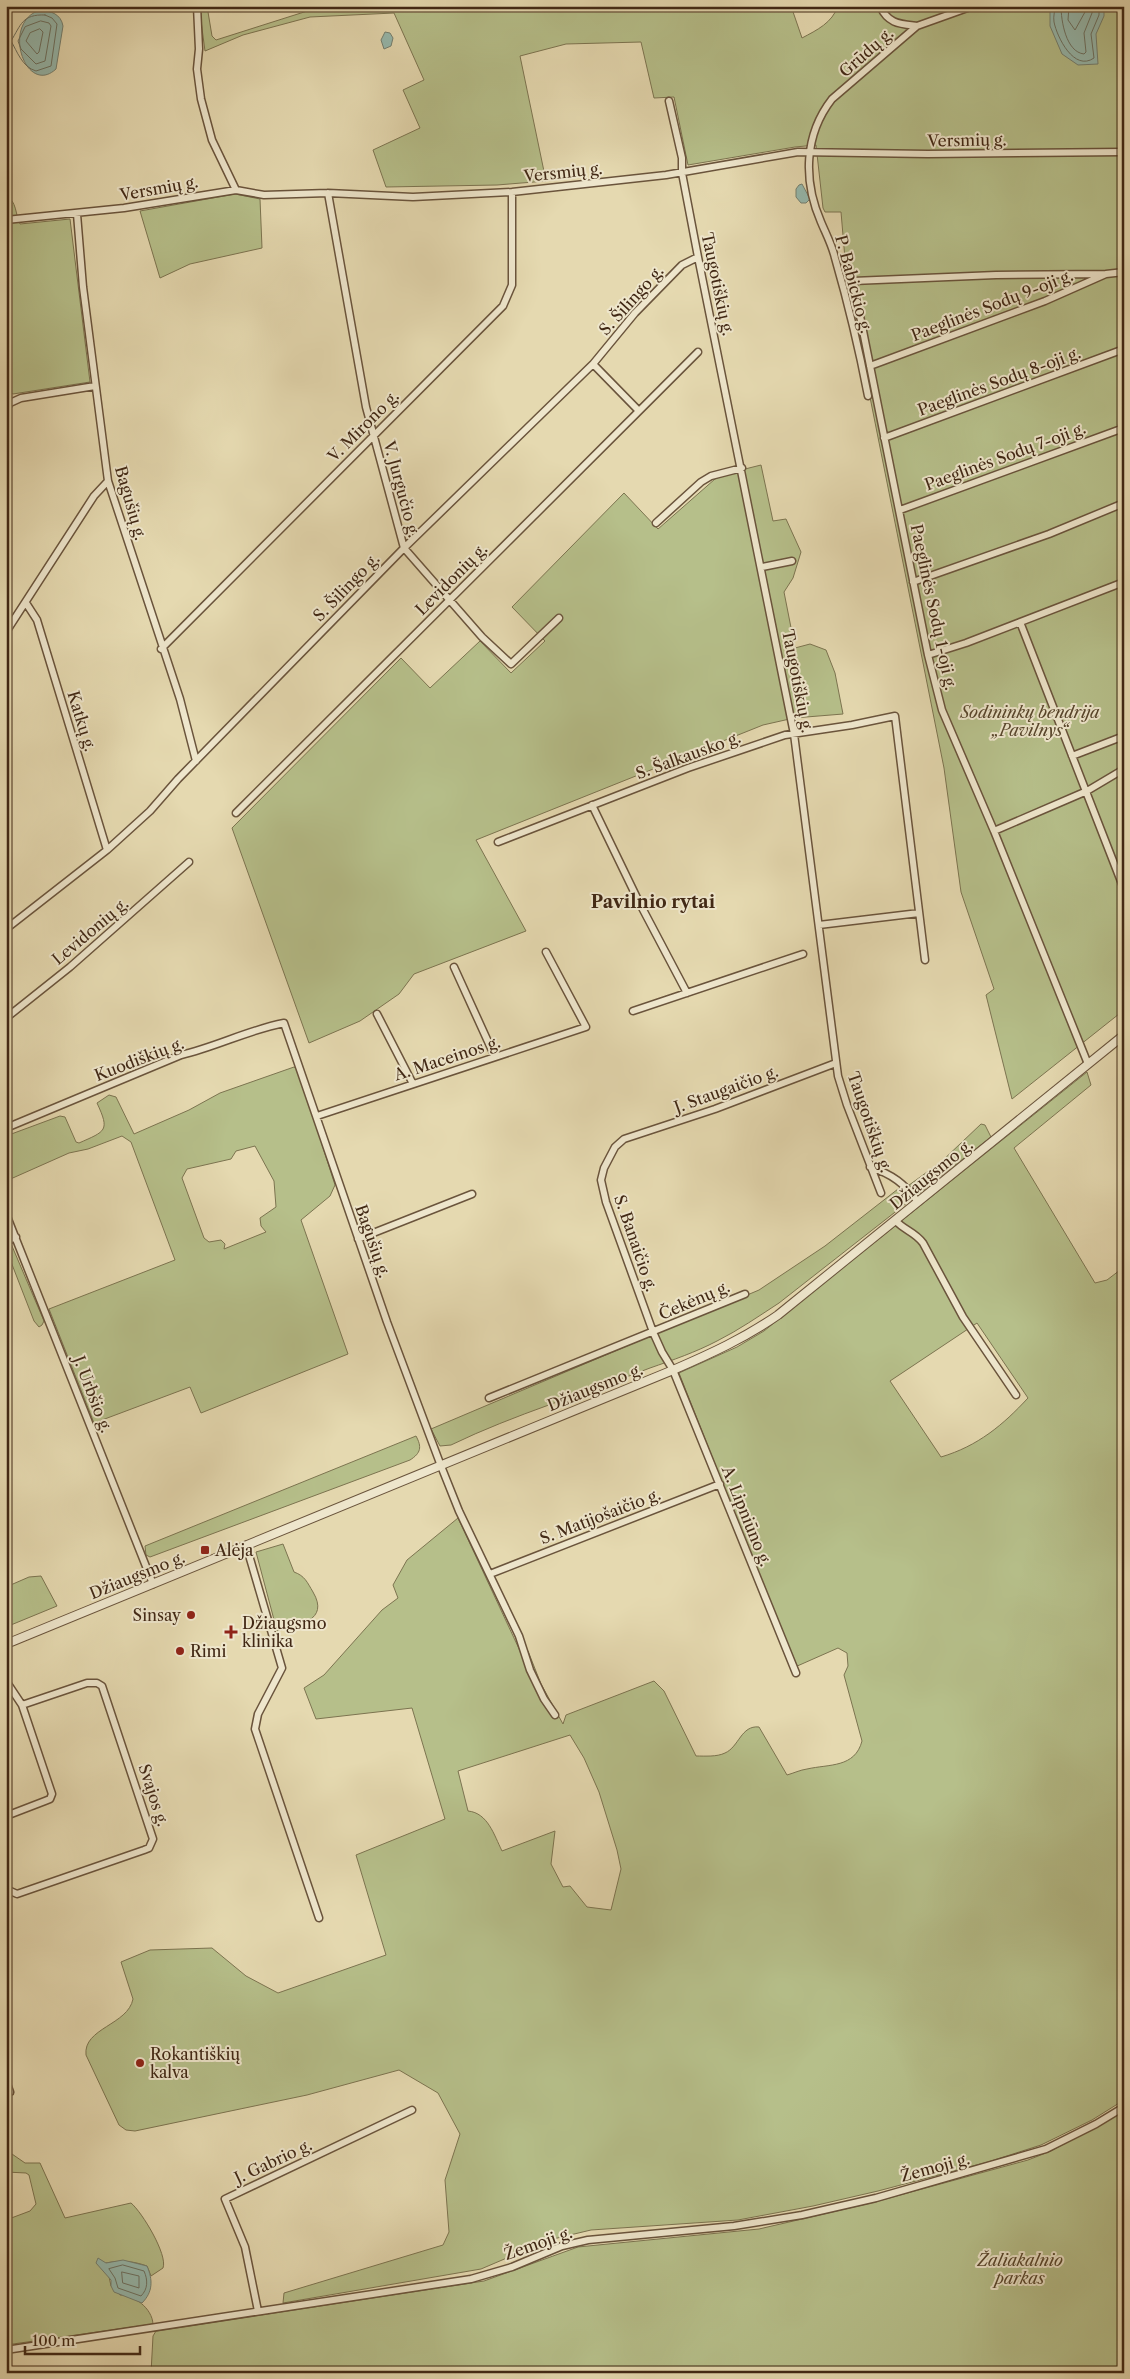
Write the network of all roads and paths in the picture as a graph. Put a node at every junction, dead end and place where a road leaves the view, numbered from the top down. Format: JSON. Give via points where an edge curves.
{"nodes":[{"id":1,"x":197,"y":6,"type":"edge"},
{"id":2,"x":880,"y":6,"type":"edge"},
{"id":3,"x":972,"y":6,"type":"edge"},
{"id":4,"x":917,"y":26,"type":"junction"},
{"id":5,"x":669,"y":101,"type":"dead end"},
{"id":6,"x":809,"y":152,"type":"junction"},
{"id":7,"x":1124,"y":152,"type":"edge"},
{"id":8,"x":682,"y":173,"type":"junction"},
{"id":9,"x":236,"y":190,"type":"junction"},
{"id":10,"x":512,"y":192,"type":"junction"},
{"id":11,"x":328,"y":193,"type":"junction"},
{"id":12,"x":77,"y":214,"type":"junction"},
{"id":13,"x":6,"y":220,"type":"edge"},
{"id":14,"x":698,"y":257,"type":"junction"},
{"id":15,"x":1124,"y":272,"type":"edge"},
{"id":16,"x":1106,"y":274,"type":"junction"},
{"id":17,"x":1124,"y":349,"type":"edge"},
{"id":18,"x":698,"y":352,"type":"dead end"},
{"id":19,"x":593,"y":364,"type":"junction"},
{"id":20,"x":870,"y":366,"type":"junction"},
{"id":21,"x":95,"y":386,"type":"junction"},
{"id":22,"x":868,"y":396,"type":"dead end"},
{"id":23,"x":6,"y":409,"type":"edge"},
{"id":24,"x":639,"y":411,"type":"junction"},
{"id":25,"x":1124,"y":419,"type":"edge"},
{"id":26,"x":1121,"y":429,"type":"junction"},
{"id":27,"x":374,"y":435,"type":"junction"},
{"id":28,"x":1124,"y":436,"type":"edge"},
{"id":29,"x":884,"y":438,"type":"junction"},
{"id":30,"x":742,"y":468,"type":"junction"},
{"id":31,"x":108,"y":481,"type":"junction"},
{"id":32,"x":1124,"y":503,"type":"edge"},
{"id":33,"x":900,"y":510,"type":"junction"},
{"id":34,"x":656,"y":523,"type":"dead end"},
{"id":35,"x":404,"y":548,"type":"junction"},
{"id":36,"x":792,"y":561,"type":"dead end"},
{"id":37,"x":762,"y":567,"type":"junction"},
{"id":38,"x":913,"y":582,"type":"junction"},
{"id":39,"x":1124,"y":582,"type":"edge"},
{"id":40,"x":450,"y":599,"type":"junction"},
{"id":41,"x":26,"y":603,"type":"junction"},
{"id":42,"x":558,"y":618,"type":"dead end"},
{"id":43,"x":1020,"y":622,"type":"junction"},
{"id":44,"x":6,"y":632,"type":"edge"},
{"id":45,"x":161,"y":649,"type":"junction"},
{"id":46,"x":928,"y":655,"type":"junction"},
{"id":47,"x":794,"y":734,"type":"junction"},
{"id":48,"x":1124,"y":736,"type":"edge"},
{"id":49,"x":1072,"y":756,"type":"junction"},
{"id":50,"x":196,"y":761,"type":"junction"},
{"id":51,"x":1124,"y":769,"type":"edge"},
{"id":52,"x":1088,"y":791,"type":"junction"},
{"id":53,"x":592,"y":805,"type":"junction"},
{"id":54,"x":236,"y":813,"type":"dead end"},
{"id":55,"x":994,"y":830,"type":"junction"},
{"id":56,"x":498,"y":842,"type":"dead end"},
{"id":57,"x":107,"y":850,"type":"junction"},
{"id":58,"x":189,"y":862,"type":"dead end"},
{"id":59,"x":1124,"y":888,"type":"edge"},
{"id":60,"x":919,"y":913,"type":"junction"},
{"id":61,"x":819,"y":925,"type":"junction"},
{"id":62,"x":6,"y":929,"type":"edge"},
{"id":63,"x":546,"y":952,"type":"dead end"},
{"id":64,"x":803,"y":954,"type":"dead end"},
{"id":65,"x":925,"y":960,"type":"dead end"},
{"id":66,"x":454,"y":967,"type":"dead end"},
{"id":67,"x":687,"y":993,"type":"junction"},
{"id":68,"x":632,"y":1011,"type":"dead end"},
{"id":69,"x":377,"y":1014,"type":"dead end"},
{"id":70,"x":6,"y":1018,"type":"edge"},
{"id":71,"x":284,"y":1023,"type":"joint"},
{"id":72,"x":1124,"y":1035,"type":"edge"},
{"id":73,"x":495,"y":1057,"type":"junction"},
{"id":74,"x":836,"y":1063,"type":"junction"},
{"id":75,"x":1088,"y":1064,"type":"junction"},
{"id":76,"x":413,"y":1084,"type":"junction"},
{"id":77,"x":317,"y":1116,"type":"junction"},
{"id":78,"x":6,"y":1128,"type":"edge"},
{"id":79,"x":624,"y":1139,"type":"joint"},
{"id":80,"x":870,"y":1167,"type":"junction"},
{"id":81,"x":881,"y":1193,"type":"dead end"},
{"id":82,"x":472,"y":1194,"type":"dead end"},
{"id":83,"x":918,"y":1202,"type":"junction"},
{"id":84,"x":6,"y":1214,"type":"edge"},
{"id":85,"x":896,"y":1220,"type":"junction"},
{"id":86,"x":16,"y":1237,"type":"junction"},
{"id":87,"x":358,"y":1239,"type":"junction"},
{"id":88,"x":6,"y":1241,"type":"edge"},
{"id":89,"x":745,"y":1294,"type":"dead end"},
{"id":90,"x":653,"y":1332,"type":"junction"},
{"id":91,"x":673,"y":1370,"type":"junction"},
{"id":92,"x":1016,"y":1395,"type":"dead end"},
{"id":93,"x":489,"y":1398,"type":"dead end"},
{"id":94,"x":441,"y":1466,"type":"junction"},
{"id":95,"x":720,"y":1484,"type":"junction"},
{"id":96,"x":246,"y":1546,"type":"junction"},
{"id":97,"x":490,"y":1574,"type":"junction"},
{"id":98,"x":153,"y":1584,"type":"junction"},
{"id":99,"x":6,"y":1644,"type":"edge"},
{"id":100,"x":796,"y":1672,"type":"dead end"},
{"id":101,"x":6,"y":1681,"type":"edge"},
{"id":102,"x":22,"y":1705,"type":"junction"},
{"id":103,"x":555,"y":1715,"type":"dead end"},
{"id":104,"x":6,"y":1816,"type":"edge"},
{"id":105,"x":6,"y":1889,"type":"edge"},
{"id":106,"x":319,"y":1918,"type":"dead end"},
{"id":107,"x":6,"y":2082,"type":"edge"},
{"id":108,"x":6,"y":2094,"type":"edge"},
{"id":109,"x":1124,"y":2107,"type":"edge"},
{"id":110,"x":412,"y":2110,"type":"dead end"},
{"id":111,"x":258,"y":2311,"type":"junction"},
{"id":112,"x":6,"y":2350,"type":"edge"}],
"edges":[{"from":1,"to":9,"type":"street","via":[[197,69],[201,99],[212,140]]},
{"from":2,"to":4,"type":"street","via":[[888,20]]},
{"from":3,"to":4,"type":"street","name":"Grūdų g."},
{"from":4,"to":6,"type":"street","name":"Grūdų g.","via":[[832,99],[819,119]]},
{"from":5,"to":8,"type":"street","name":"Taugotiškių g.","via":[[682,158]]},
{"from":6,"to":7,"type":"street","name":"Versmių g."},
{"from":6,"to":8,"type":"street","name":"Versmių g."},
{"from":6,"to":22,"type":"street","name":"P. Babickio g.","via":[[809,174],[816,208],[835,257]]},
{"from":8,"to":10,"type":"street","name":"Versmių g."},
{"from":8,"to":14,"type":"street","name":"Taugotiškių g."},
{"from":9,"to":11,"type":"street","name":"Versmių g.","via":[[264,195]]},
{"from":9,"to":12,"type":"street","name":"Versmių g."},
{"from":10,"to":11,"type":"street","name":"Versmių g.","via":[[421,196]]},
{"from":10,"to":27,"type":"street","name":"V. Mirono g.","via":[[512,285],[508,298],[495,316]]},
{"from":11,"to":27,"type":"street","name":"V. Jurgučio g.","via":[[366,407]]},
{"from":12,"to":13,"type":"street","name":"Versmių g."},
{"from":12,"to":21,"type":"street","name":"Bagušių g."},
{"from":14,"to":19,"type":"street","name":"S. Šilingo g.","via":[[682,265],[634,313]]},
{"from":14,"to":30,"type":"street","name":"Taugotiškių g."},
{"from":15,"to":16,"type":"street","name":"Paeglinės Sodų 9-oji g."},
{"from":16,"to":20,"type":"street","name":"Paeglinės Sodų 9-oji g.","via":[[1045,301]]},
{"from":16,"to":20,"type":"street","name":"Paeglinės Sodų 1-oji g.","via":[[853,281]]},
{"from":17,"to":29,"type":"street","name":"Paeglinės Sodų 8-oji g."},
{"from":18,"to":24,"type":"street","name":"Levidonių g."},
{"from":19,"to":24,"type":"street"},
{"from":19,"to":35,"type":"street","name":"S. Šilingo g."},
{"from":20,"to":29,"type":"street","name":"Paeglinės Sodų 1-oji g."},
{"from":21,"to":23,"type":"street","via":[[21,398]]},
{"from":21,"to":31,"type":"street","name":"Bagušių g."},
{"from":24,"to":40,"type":"street","name":"Levidonių g."},
{"from":25,"to":26,"type":"street"},
{"from":26,"to":28,"type":"street"},
{"from":26,"to":33,"type":"street","name":"Paeglinės Sodų 7-oji g."},
{"from":27,"to":35,"type":"street","name":"V. Jurgučio g."},
{"from":27,"to":45,"type":"street","name":"V. Mirono g."},
{"from":29,"to":33,"type":"street","name":"Paeglinės Sodų 1-oji g."},
{"from":30,"to":34,"type":"street","via":[[701,482]]},
{"from":30,"to":37,"type":"street","name":"Taugotiškių g."},
{"from":31,"to":41,"type":"street","via":[[94,496]]},
{"from":31,"to":45,"type":"street","name":"Bagušių g."},
{"from":32,"to":38,"type":"street","via":[[1012,548]]},
{"from":33,"to":38,"type":"street","name":"Paeglinės Sodų 1-oji g."},
{"from":35,"to":40,"type":"street","name":"V. Jurgučio g."},
{"from":35,"to":50,"type":"street","name":"S. Šilingo g."},
{"from":36,"to":37,"type":"street"},
{"from":37,"to":47,"type":"street","name":"Taugotiškių g."},
{"from":38,"to":46,"type":"street","name":"Paeglinės Sodų 1-oji g."},
{"from":39,"to":43,"type":"street"},
{"from":40,"to":42,"type":"street","name":"V. Jurgučio g.","via":[[482,637],[511,664]]},
{"from":40,"to":54,"type":"street","name":"Levidonių g."},
{"from":41,"to":44,"type":"street"},
{"from":41,"to":57,"type":"street","name":"Katkų g.","via":[[37,620]]},
{"from":43,"to":46,"type":"street"},
{"from":43,"to":49,"type":"street"},
{"from":45,"to":50,"type":"street","name":"Bagušių g.","via":[[180,699]]},
{"from":46,"to":55,"type":"street","name":"Paeglinės Sodų 1-oji g.","via":[[942,710]]},
{"from":47,"to":53,"type":"street","name":"S. Šalkausko g.","via":[[688,768]]},
{"from":47,"to":60,"type":"street","name":"S. Šalkausko g.","via":[[895,716]]},
{"from":47,"to":61,"type":"street","name":"Taugotiškių g."},
{"from":48,"to":49,"type":"street"},
{"from":49,"to":52,"type":"street"},
{"from":50,"to":57,"type":"street","name":"S. Šilingo g.","via":[[150,811]]},
{"from":51,"to":52,"type":"street"},
{"from":52,"to":55,"type":"street"},
{"from":52,"to":59,"type":"street"},
{"from":53,"to":56,"type":"street","name":"S. Šalkausko g."},
{"from":53,"to":67,"type":"street"},
{"from":55,"to":75,"type":"street","name":"Paeglinės Sodų 1-oji g."},
{"from":57,"to":62,"type":"street","name":"S. Šilingo g."},
{"from":58,"to":70,"type":"street","name":"Levidonių g.","via":[[70,967]]},
{"from":60,"to":61,"type":"street"},
{"from":60,"to":65,"type":"street"},
{"from":61,"to":74,"type":"street","name":"Taugotiškių g."},
{"from":63,"to":73,"type":"street","name":"A. Maceinos g.","via":[[586,1027]]},
{"from":64,"to":67,"type":"street"},
{"from":66,"to":73,"type":"street"},
{"from":67,"to":68,"type":"street"},
{"from":69,"to":76,"type":"street"},
{"from":71,"to":77,"type":"street","name":"Bagušių g."},
{"from":71,"to":78,"type":"street","name":"Kuodiškių g.","via":[[181,1055]]},
{"from":72,"to":75,"type":"street","name":"Džiaugsmo g."},
{"from":73,"to":76,"type":"street","name":"A. Maceinos g."},
{"from":74,"to":79,"type":"street","name":"J. Staugaičio g."},
{"from":74,"to":80,"type":"street","name":"Taugotiškių g.","via":[[847,1105]]},
{"from":75,"to":83,"type":"street","name":"Džiaugsmo g."},
{"from":76,"to":77,"type":"street","name":"A. Maceinos g."},
{"from":77,"to":87,"type":"street","name":"Bagušių g."},
{"from":79,"to":90,"type":"street","name":"S. Banaičio g.","via":[[611,1154],[601,1180]]},
{"from":80,"to":81,"type":"street","name":"Taugotiškių g."},
{"from":80,"to":83,"type":"street","via":[[904,1184]]},
{"from":82,"to":87,"type":"street"},
{"from":83,"to":85,"type":"street","name":"Džiaugsmo g."},
{"from":84,"to":86,"type":"street","name":"J. Urbšio g."},
{"from":85,"to":91,"type":"street","name":"Džiaugsmo g.","via":[[755,1332]]},
{"from":85,"to":92,"type":"street","via":[[923,1243],[963,1317]]},
{"from":86,"to":88,"type":"street"},
{"from":86,"to":98,"type":"street","name":"J. Urbšio g."},
{"from":87,"to":94,"type":"street","name":"Bagušių g."},
{"from":89,"to":90,"type":"street","name":"Čekėnų g."},
{"from":90,"to":91,"type":"street","name":"S. Banaičio g."},
{"from":90,"to":93,"type":"street"},
{"from":91,"to":94,"type":"street","name":"Džiaugsmo g."},
{"from":91,"to":95,"type":"street","name":"A. Lipniūno g."},
{"from":94,"to":96,"type":"street","name":"Džiaugsmo g."},
{"from":94,"to":97,"type":"street","name":"Bagušių g."},
{"from":95,"to":97,"type":"street","name":"S. Matijošaičio g."},
{"from":95,"to":100,"type":"street","name":"A. Lipniūno g."},
{"from":96,"to":98,"type":"street","name":"Džiaugsmo g."},
{"from":96,"to":106,"type":"street","via":[[282,1668],[258,1714],[255,1729]]},
{"from":97,"to":103,"type":"street","name":"Bagušių g.","via":[[519,1636],[530,1670]]},
{"from":98,"to":99,"type":"street","name":"Džiaugsmo g."},
{"from":101,"to":102,"type":"street"},
{"from":102,"to":104,"type":"street","via":[[52,1794],[50,1799]]},
{"from":102,"to":105,"type":"street","name":"Svajos g.","via":[[87,1683],[102,1686],[153,1839],[149,1848],[18,1894]]},
{"from":107,"to":108,"type":"street","via":[[10,2092]]},
{"from":109,"to":111,"type":"street","name":"Žemoji g.","via":[[1046,2150],[867,2200],[734,2226],[588,2240],[562,2246],[512,2267],[471,2279]]},
{"from":110,"to":111,"type":"street","name":"J. Gabrio g.","via":[[224,2199],[246,2247]]},
{"from":111,"to":112,"type":"street","name":"Žemoji g."}]}
